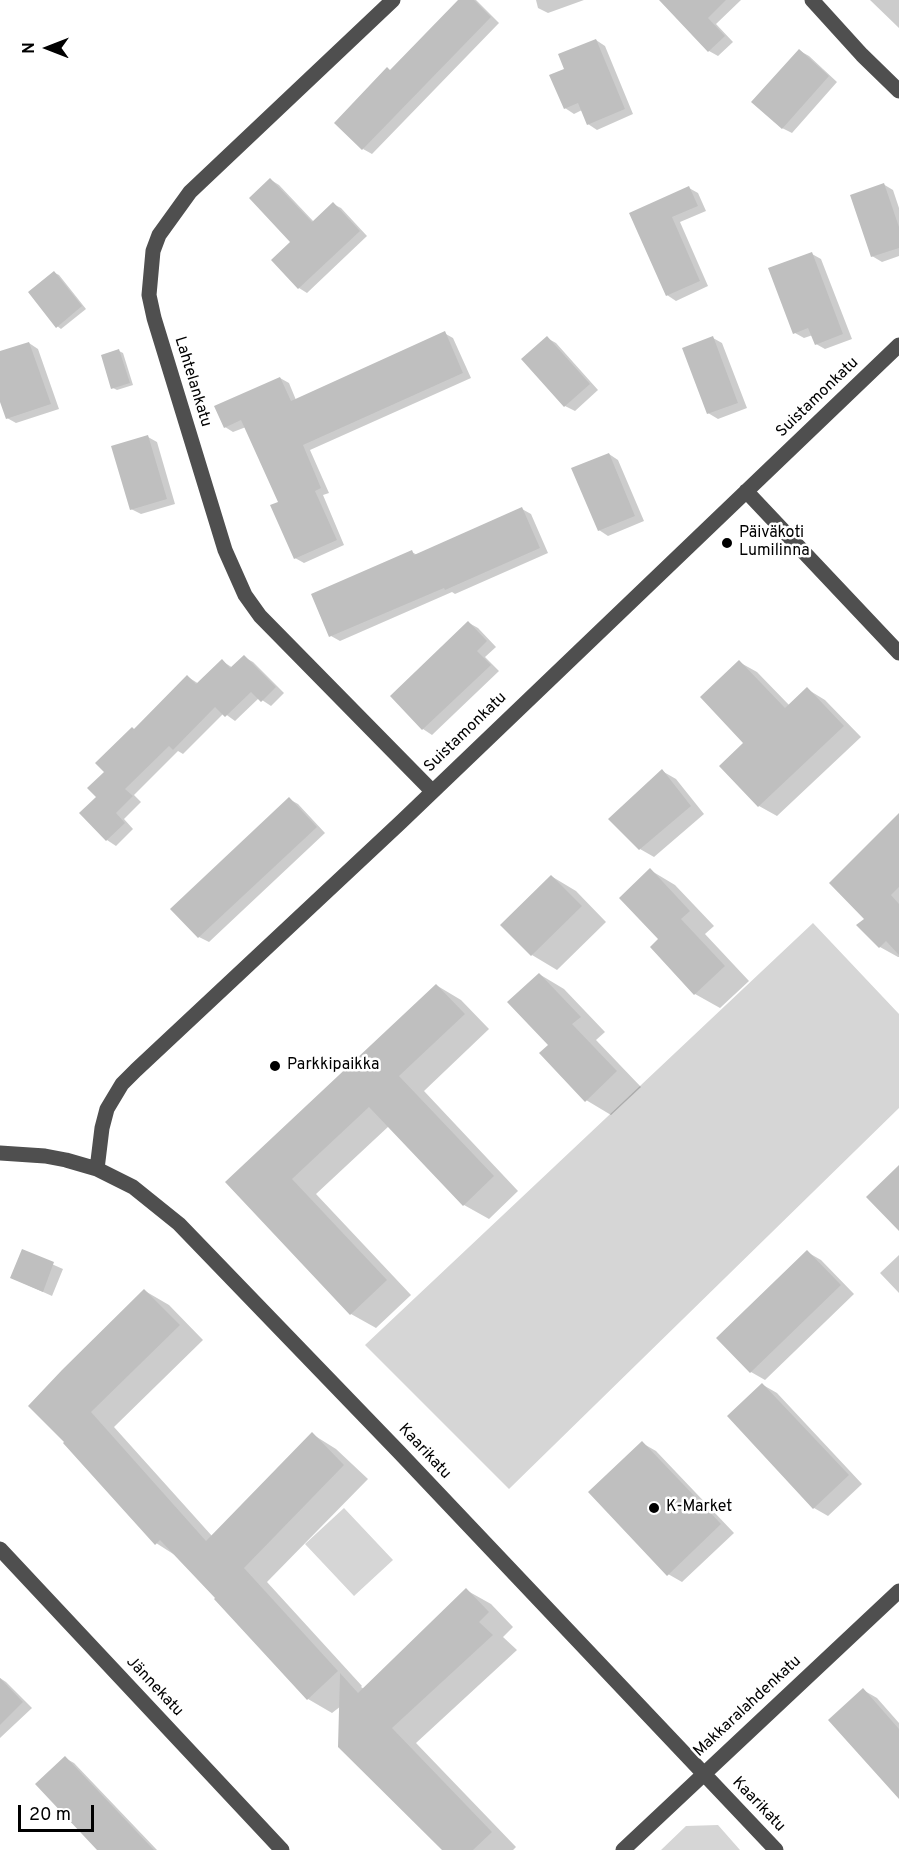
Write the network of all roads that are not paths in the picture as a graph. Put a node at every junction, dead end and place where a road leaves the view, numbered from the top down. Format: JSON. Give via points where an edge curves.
{"nodes":[{"id":1,"x":393,"y":0,"type":"edge"},
{"id":2,"x":812,"y":0,"type":"edge"},
{"id":3,"x":899,"y":91,"type":"edge"},
{"id":4,"x":899,"y":345,"type":"edge"},
{"id":5,"x":746,"y":491,"type":"junction"},
{"id":6,"x":899,"y":653,"type":"edge"},
{"id":7,"x":432,"y":791,"type":"junction"},
{"id":8,"x":0,"y":1154,"type":"edge"},
{"id":9,"x":97,"y":1169,"type":"junction"},
{"id":10,"x":0,"y":1549,"type":"edge"},
{"id":11,"x":899,"y":1591,"type":"edge"},
{"id":12,"x":703,"y":1774,"type":"junction"},
{"id":13,"x":282,"y":1850,"type":"edge"},
{"id":14,"x":623,"y":1850,"type":"edge"},
{"id":15,"x":777,"y":1850,"type":"edge"}],
"edges":[{"from":1,"to":7,"type":"street","name":"Lahtelankatu","via":[[190,192],[159,235],[153,251],[149,295],[225,550],[245,595],[260,616]]},
{"from":2,"to":3,"type":"street"},
{"from":4,"to":5,"type":"street","name":"Suistamonkatu"},
{"from":5,"to":6,"type":"street"},
{"from":5,"to":7,"type":"street","name":"Suistamonkatu"},
{"from":7,"to":9,"type":"street","name":"Suistamonkatu","via":[[122,1084],[102,1128]]},
{"from":8,"to":9,"type":"street","name":"Kaarikatu","via":[[45,1156]]},
{"from":9,"to":12,"type":"street","name":"Kaarikatu","via":[[141,1192],[202,1246]]},
{"from":10,"to":13,"type":"street","name":"Jännekatu"},
{"from":11,"to":12,"type":"street","name":"Makkaralahdenkatu"},
{"from":12,"to":14,"type":"street","name":"Makkaralahdenkatu"},
{"from":12,"to":15,"type":"street","name":"Kaarikatu"}]}
